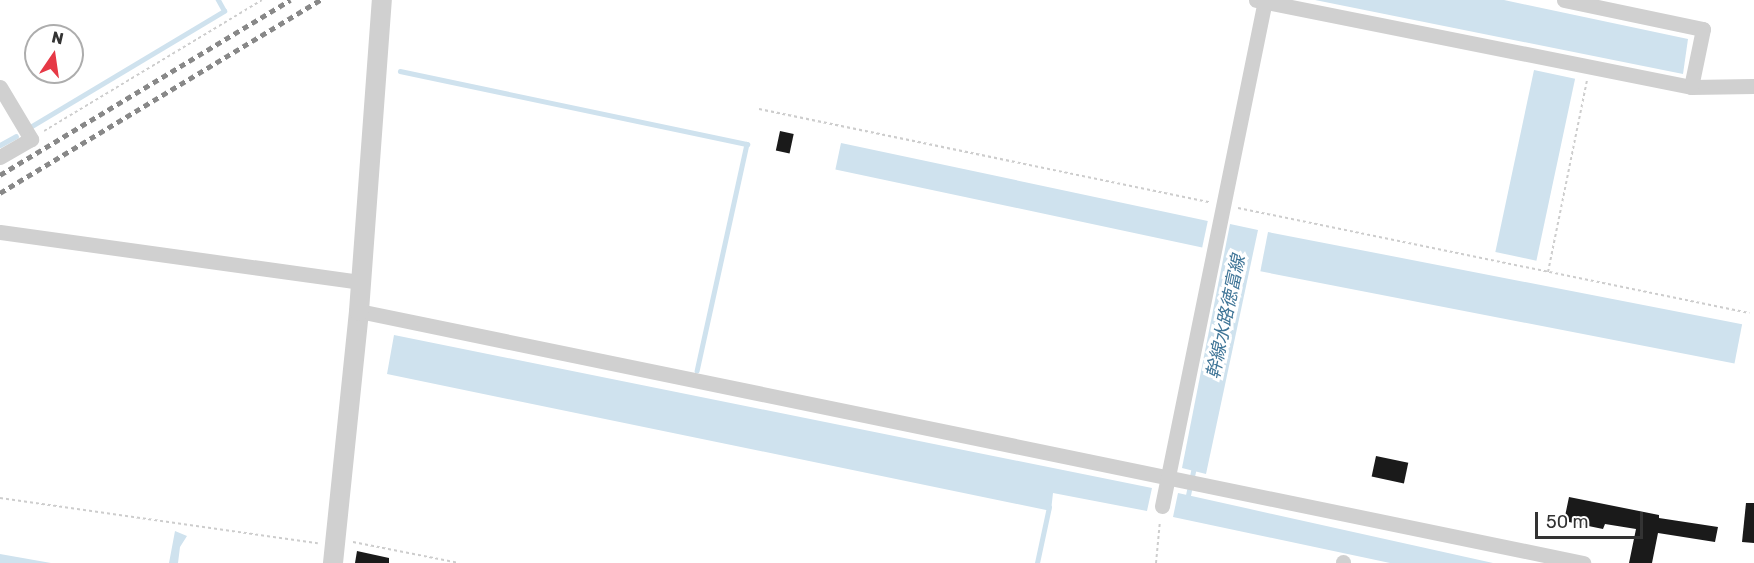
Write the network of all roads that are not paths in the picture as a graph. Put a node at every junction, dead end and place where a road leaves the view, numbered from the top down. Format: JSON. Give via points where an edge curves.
{"nodes":[{"id":1,"x":382,"y":0,"type":"edge"},
{"id":2,"x":1564,"y":0,"type":"edge"},
{"id":3,"x":1262,"y":1,"type":"edge"},
{"id":4,"x":1754,"y":86,"type":"edge"},
{"id":5,"x":0,"y":87,"type":"edge"},
{"id":6,"x":1691,"y":87,"type":"junction"},
{"id":7,"x":0,"y":157,"type":"edge"},
{"id":8,"x":0,"y":232,"type":"edge"},
{"id":9,"x":362,"y":282,"type":"junction"},
{"id":10,"x":360,"y":311,"type":"junction"},
{"id":11,"x":1175,"y":478,"type":"junction"},
{"id":12,"x":1163,"y":499,"type":"road end"},
{"id":13,"x":333,"y":563,"type":"edge"},
{"id":14,"x":1580,"y":563,"type":"edge"}],
"edges":[{"from":1,"to":9,"type":"street"},
{"from":2,"to":6,"type":"street","via":[[1703,29]]},
{"from":3,"to":6,"type":"street"},
{"from":3,"to":11,"type":"street"},
{"from":4,"to":6,"type":"street"},
{"from":5,"to":7,"type":"street","via":[[32,139]]},
{"from":8,"to":9,"type":"street"},
{"from":9,"to":10,"type":"street"},
{"from":10,"to":11,"type":"street"},
{"from":10,"to":13,"type":"street"},
{"from":11,"to":12,"type":"street"},
{"from":11,"to":14,"type":"street"}]}
